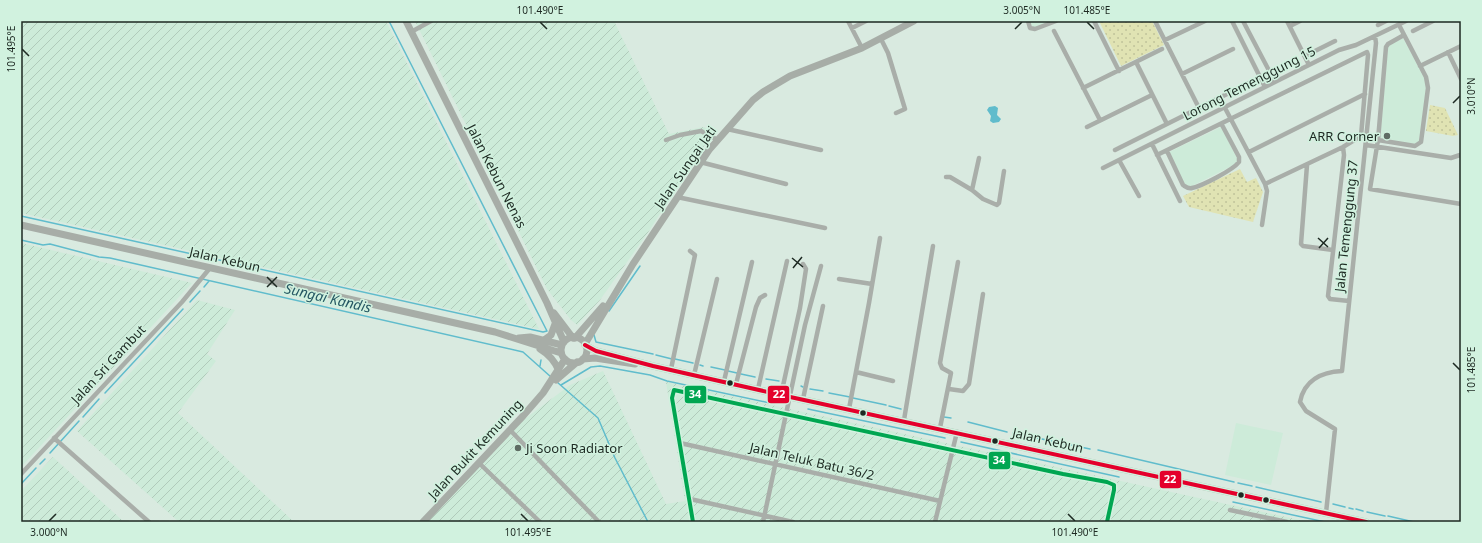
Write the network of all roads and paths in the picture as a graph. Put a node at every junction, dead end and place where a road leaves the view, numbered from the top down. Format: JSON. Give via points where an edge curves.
{"nodes":[{"id":1,"x":406,"y":21,"type":"edge"},
{"id":2,"x":430,"y":21,"type":"edge"},
{"id":3,"x":848,"y":21,"type":"edge"},
{"id":4,"x":866,"y":21,"type":"edge"},
{"id":5,"x":914,"y":21,"type":"edge"},
{"id":6,"x":1028,"y":21,"type":"edge"},
{"id":7,"x":1056,"y":21,"type":"edge"},
{"id":8,"x":1094,"y":21,"type":"edge"},
{"id":9,"x":1155,"y":21,"type":"edge"},
{"id":10,"x":1205,"y":21,"type":"edge"},
{"id":11,"x":1232,"y":21,"type":"edge"},
{"id":12,"x":1243,"y":21,"type":"edge"},
{"id":13,"x":1287,"y":21,"type":"edge"},
{"id":14,"x":1300,"y":21,"type":"edge"},
{"id":15,"x":1386,"y":21,"type":"edge"},
{"id":16,"x":1406,"y":21,"type":"edge"},
{"id":17,"x":1433,"y":21,"type":"edge"},
{"id":18,"x":1378,"y":25,"type":"dead end"},
{"id":19,"x":1399,"y":25,"type":"junction"},
{"id":20,"x":1290,"y":26,"type":"junction"},
{"id":21,"x":852,"y":28,"type":"junction"},
{"id":22,"x":1054,"y":31,"type":"dead end"},
{"id":23,"x":1413,"y":31,"type":"dead end"},
{"id":24,"x":411,"y":32,"type":"junction"},
{"id":25,"x":1404,"y":35,"type":"junction"},
{"id":26,"x":1375,"y":36,"type":"junction"},
{"id":27,"x":881,"y":39,"type":"junction"},
{"id":28,"x":1165,"y":40,"type":"junction"},
{"id":29,"x":1335,"y":40,"type":"dead end"},
{"id":30,"x":1461,"y":46,"type":"edge"},
{"id":31,"x":862,"y":48,"type":"junction"},
{"id":32,"x":1162,"y":49,"type":"dead end"},
{"id":33,"x":1233,"y":49,"type":"dead end"},
{"id":34,"x":1448,"y":52,"type":"junction"},
{"id":35,"x":1305,"y":56,"type":"junction"},
{"id":36,"x":1136,"y":62,"type":"junction"},
{"id":37,"x":1309,"y":65,"type":"junction"},
{"id":38,"x":1420,"y":66,"type":"junction"},
{"id":39,"x":1119,"y":71,"type":"junction"},
{"id":40,"x":1182,"y":74,"type":"junction"},
{"id":41,"x":1461,"y":79,"type":"edge"},
{"id":42,"x":1275,"y":82,"type":"junction"},
{"id":43,"x":1249,"y":83,"type":"dead end"},
{"id":44,"x":1265,"y":87,"type":"junction"},
{"id":45,"x":1083,"y":88,"type":"junction"},
{"id":46,"x":1365,"y":94,"type":"junction"},
{"id":47,"x":1152,"y":95,"type":"junction"},
{"id":48,"x":1199,"y":108,"type":"junction"},
{"id":49,"x":1225,"y":108,"type":"junction"},
{"id":50,"x":896,"y":113,"type":"dead end"},
{"id":51,"x":1231,"y":118,"type":"junction"},
{"id":52,"x":1100,"y":120,"type":"junction"},
{"id":53,"x":1167,"y":124,"type":"junction"},
{"id":54,"x":1222,"y":124,"type":"junction"},
{"id":55,"x":1087,"y":127,"type":"dead end"},
{"id":56,"x":726,"y":129,"type":"junction"},
{"id":57,"x":666,"y":140,"type":"dead end"},
{"id":58,"x":716,"y":140,"type":"junction"},
{"id":59,"x":1378,"y":140,"type":"junction"},
{"id":60,"x":1152,"y":144,"type":"junction"},
{"id":61,"x":1366,"y":145,"type":"junction"},
{"id":62,"x":1343,"y":147,"type":"junction"},
{"id":63,"x":1376,"y":147,"type":"junction"},
{"id":64,"x":821,"y":150,"type":"dead end"},
{"id":65,"x":1115,"y":150,"type":"dead end"},
{"id":66,"x":1167,"y":151,"type":"junction"},
{"id":67,"x":1249,"y":152,"type":"junction"},
{"id":68,"x":1460,"y":154,"type":"dead end"},
{"id":69,"x":1157,"y":156,"type":"junction"},
{"id":70,"x":979,"y":158,"type":"dead end"},
{"id":71,"x":1119,"y":160,"type":"junction"},
{"id":72,"x":700,"y":162,"type":"junction"},
{"id":73,"x":1307,"y":165,"type":"junction"},
{"id":74,"x":1103,"y":168,"type":"dead end"},
{"id":75,"x":1004,"y":171,"type":"dead end"},
{"id":76,"x":946,"y":177,"type":"dead end"},
{"id":77,"x":786,"y":184,"type":"dead end"},
{"id":78,"x":1265,"y":184,"type":"junction"},
{"id":79,"x":972,"y":190,"type":"junction"},
{"id":80,"x":1140,"y":196,"type":"dead end"},
{"id":81,"x":677,"y":197,"type":"junction"},
{"id":82,"x":1180,"y":201,"type":"dead end"},
{"id":83,"x":1461,"y":204,"type":"edge"},
{"id":84,"x":21,"y":225,"type":"edge"},
{"id":85,"x":1262,"y":225,"type":"dead end"},
{"id":86,"x":825,"y":228,"type":"dead end"},
{"id":87,"x":880,"y":238,"type":"dead end"},
{"id":88,"x":933,"y":246,"type":"dead end"},
{"id":89,"x":1332,"y":250,"type":"junction"},
{"id":90,"x":690,"y":251,"type":"dead end"},
{"id":91,"x":786,"y":261,"type":"dead end"},
{"id":92,"x":752,"y":262,"type":"dead end"},
{"id":93,"x":958,"y":262,"type":"dead end"},
{"id":94,"x":804,"y":264,"type":"dead end"},
{"id":95,"x":821,"y":266,"type":"dead end"},
{"id":96,"x":210,"y":268,"type":"junction"},
{"id":97,"x":839,"y":278,"type":"dead end"},
{"id":98,"x":717,"y":279,"type":"dead end"},
{"id":99,"x":872,"y":284,"type":"junction"},
{"id":100,"x":615,"y":293,"type":"junction"},
{"id":101,"x":983,"y":294,"type":"dead end"},
{"id":102,"x":765,"y":295,"type":"dead end"},
{"id":103,"x":1350,"y":301,"type":"junction"},
{"id":104,"x":547,"y":303,"type":"junction"},
{"id":105,"x":823,"y":306,"type":"dead end"},
{"id":106,"x":555,"y":324,"type":"junction"},
{"id":107,"x":517,"y":338,"type":"junction"},
{"id":108,"x":574,"y":338,"type":"junction"},
{"id":109,"x":544,"y":340,"type":"junction"},
{"id":110,"x":527,"y":343,"type":"junction"},
{"id":111,"x":563,"y":343,"type":"junction"},
{"id":112,"x":585,"y":345,"type":"junction"},
{"id":113,"x":563,"y":356,"type":"junction"},
{"id":114,"x":580,"y":361,"type":"junction"},
{"id":115,"x":654,"y":366,"type":"junction"},
{"id":116,"x":671,"y":369,"type":"junction"},
{"id":117,"x":559,"y":372,"type":"junction"},
{"id":118,"x":856,"y":372,"type":"junction"},
{"id":119,"x":694,"y":375,"type":"junction"},
{"id":120,"x":724,"y":381,"type":"junction"},
{"id":121,"x":894,"y":381,"type":"dead end"},
{"id":122,"x":736,"y":384,"type":"junction"},
{"id":123,"x":758,"y":389,"type":"junction"},
{"id":124,"x":949,"y":389,"type":"junction"},
{"id":125,"x":543,"y":393,"type":"junction"},
{"id":126,"x":781,"y":395,"type":"junction"},
{"id":127,"x":791,"y":396,"type":"junction"},
{"id":128,"x":803,"y":399,"type":"junction"},
{"id":129,"x":849,"y":408,"type":"junction"},
{"id":130,"x":787,"y":414,"type":"junction"},
{"id":131,"x":904,"y":420,"type":"junction"},
{"id":132,"x":940,"y":428,"type":"junction"},
{"id":133,"x":510,"y":430,"type":"junction"},
{"id":134,"x":957,"y":432,"type":"junction"},
{"id":135,"x":58,"y":441,"type":"junction"},
{"id":136,"x":680,"y":443,"type":"junction"},
{"id":137,"x":953,"y":450,"type":"junction"},
{"id":138,"x":479,"y":463,"type":"junction"},
{"id":139,"x":776,"y":464,"type":"junction"},
{"id":140,"x":21,"y":474,"type":"edge"},
{"id":141,"x":690,"y":499,"type":"junction"},
{"id":142,"x":940,"y":501,"type":"junction"},
{"id":143,"x":1230,"y":510,"type":"dead end"},
{"id":144,"x":1326,"y":513,"type":"junction"},
{"id":145,"x":765,"y":515,"type":"junction"},
{"id":146,"x":1349,"y":520,"type":"edge"},
{"id":147,"x":149,"y":522,"type":"edge"},
{"id":148,"x":424,"y":522,"type":"edge"},
{"id":149,"x":540,"y":522,"type":"edge"},
{"id":150,"x":599,"y":522,"type":"edge"},
{"id":151,"x":693,"y":522,"type":"edge"},
{"id":152,"x":763,"y":522,"type":"edge"},
{"id":153,"x":793,"y":522,"type":"edge"},
{"id":154,"x":935,"y":522,"type":"edge"},
{"id":155,"x":1107,"y":522,"type":"edge"},
{"id":156,"x":1287,"y":522,"type":"edge"},
{"id":157,"x":1366,"y":522,"type":"edge"}],
"edges":[{"from":1,"to":24,"type":"main road","name":"Jalan Kebun Nenas"},
{"from":2,"to":24,"type":"street"},
{"from":3,"to":21,"type":"street"},
{"from":4,"to":21,"type":"street"},
{"from":5,"to":27,"type":"main road","name":"Jalan Sungai Jati"},
{"from":6,"to":7,"type":"street","via":[[1030,28],[1035,30]]},
{"from":8,"to":39,"type":"street"},
{"from":9,"to":28,"type":"street"},
{"from":10,"to":28,"type":"street"},
{"from":11,"to":44,"type":"street"},
{"from":12,"to":42,"type":"street"},
{"from":13,"to":20,"type":"street"},
{"from":14,"to":20,"type":"street"},
{"from":15,"to":18,"type":"street"},
{"from":16,"to":19,"type":"street","name":"Lorong Temenggung 15"},
{"from":17,"to":23,"type":"street"},
{"from":19,"to":25,"type":"street"},
{"from":19,"to":26,"type":"street","name":"Lorong Temenggung 15"},
{"from":20,"to":35,"type":"street"},
{"from":21,"to":31,"type":"street"},
{"from":22,"to":45,"type":"street"},
{"from":24,"to":104,"type":"main road","name":"Jalan Kebun Nenas"},
{"from":25,"to":38,"type":"street"},
{"from":25,"to":59,"type":"street","via":[[1388,44],[1386,48]]},
{"from":26,"to":37,"type":"street","name":"Lorong Temenggung 15"},
{"from":26,"to":61,"type":"street","name":"Jalan Temenggung 37"},
{"from":27,"to":31,"type":"main road","name":"Jalan Sungai Jati"},
{"from":27,"to":50,"type":"street","via":[[888,53],[905,108]]},
{"from":28,"to":40,"type":"street"},
{"from":29,"to":35,"type":"street"},
{"from":30,"to":34,"type":"street"},
{"from":31,"to":56,"type":"main road","name":"Jalan Sungai Jati","via":[[812,66],[774,84],[753,100]]},
{"from":32,"to":36,"type":"street"},
{"from":33,"to":40,"type":"street"},
{"from":34,"to":38,"type":"street"},
{"from":34,"to":41,"type":"street"},
{"from":35,"to":37,"type":"street"},
{"from":36,"to":39,"type":"street"},
{"from":36,"to":47,"type":"street"},
{"from":37,"to":42,"type":"street","name":"Lorong Temenggung 15"},
{"from":38,"to":59,"type":"street","via":[[1428,88],[1420,142],[1415,146]]},
{"from":39,"to":45,"type":"street"},
{"from":40,"to":48,"type":"street"},
{"from":42,"to":44,"type":"street","name":"Lorong Temenggung 15"},
{"from":43,"to":48,"type":"street"},
{"from":44,"to":49,"type":"street","name":"Lorong Temenggung 15"},
{"from":45,"to":52,"type":"street"},
{"from":46,"to":51,"type":"street","via":[[1368,55],[1365,52]]},
{"from":46,"to":62,"type":"street","via":[[1361,134],[1359,138]]},
{"from":46,"to":67,"type":"street"},
{"from":47,"to":52,"type":"street"},
{"from":47,"to":53,"type":"street"},
{"from":48,"to":53,"type":"street"},
{"from":49,"to":51,"type":"street"},
{"from":49,"to":60,"type":"street","name":"Lorong Temenggung 15"},
{"from":51,"to":54,"type":"street"},
{"from":51,"to":67,"type":"street"},
{"from":52,"to":55,"type":"street"},
{"from":53,"to":65,"type":"street"},
{"from":54,"to":66,"type":"street"},
{"from":54,"to":66,"type":"street","via":[[1239,157],[1239,162],[1233,168],[1207,181],[1190,189],[1186,188]]},
{"from":56,"to":58,"type":"main road","name":"Jalan Sungai Jati"},
{"from":56,"to":64,"type":"street"},
{"from":57,"to":58,"type":"street","via":[[701,130]]},
{"from":58,"to":72,"type":"main road","name":"Jalan Sungai Jati"},
{"from":59,"to":63,"type":"street"},
{"from":60,"to":69,"type":"street"},
{"from":60,"to":71,"type":"street","name":"Lorong Temenggung 15"},
{"from":61,"to":63,"type":"street"},
{"from":61,"to":103,"type":"street","name":"Jalan Temenggung 37"},
{"from":62,"to":73,"type":"street"},
{"from":62,"to":89,"type":"street"},
{"from":63,"to":68,"type":"street","via":[[1451,158]]},
{"from":63,"to":83,"type":"street","via":[[1370,189]]},
{"from":66,"to":69,"type":"street"},
{"from":67,"to":78,"type":"street"},
{"from":69,"to":82,"type":"street"},
{"from":70,"to":79,"type":"street"},
{"from":71,"to":74,"type":"street","name":"Lorong Temenggung 15"},
{"from":71,"to":80,"type":"street"},
{"from":72,"to":77,"type":"street"},
{"from":72,"to":81,"type":"main road","name":"Jalan Sungai Jati"},
{"from":73,"to":78,"type":"street"},
{"from":73,"to":89,"type":"street","via":[[1301,244]]},
{"from":75,"to":79,"type":"street","via":[[997,205],[983,199]]},
{"from":76,"to":79,"type":"street"},
{"from":78,"to":85,"type":"street","via":[[1267,190]]},
{"from":81,"to":86,"type":"street"},
{"from":81,"to":100,"type":"main road","name":"Jalan Sungai Jati"},
{"from":84,"to":96,"type":"main road","name":"Jalan Kebun"},
{"from":87,"to":99,"type":"street"},
{"from":88,"to":131,"type":"street"},
{"from":89,"to":103,"type":"street","via":[[1328,296],[1330,299]]},
{"from":90,"to":116,"type":"street","via":[[695,255]]},
{"from":91,"to":123,"type":"street"},
{"from":92,"to":120,"type":"street"},
{"from":93,"to":124,"type":"street","via":[[940,363],[942,368],[951,373]]},
{"from":94,"to":126,"type":"street","via":[[806,269],[800,308]]},
{"from":95,"to":127,"type":"street","via":[[805,324]]},
{"from":96,"to":107,"type":"main road","name":"Jalan Kebun"},
{"from":96,"to":135,"type":"street","name":"Jalan Sri Gambut"},
{"from":97,"to":99,"type":"street"},
{"from":98,"to":119,"type":"street"},
{"from":99,"to":118,"type":"street"},
{"from":100,"to":108,"type":"main road"},
{"from":100,"to":112,"type":"main road","name":"Jalan Sungai Jati"},
{"from":101,"to":124,"type":"street","via":[[969,384],[963,391]]},
{"from":102,"to":122,"type":"street","via":[[760,298],[756,307]]},
{"from":103,"to":144,"type":"street","name":"Jalan Temenggung 37","via":[[1342,371],[1315,378],[1304,389],[1300,402],[1306,411],[1335,429]]},
{"from":104,"to":106,"type":"main road","name":"Jalan Kebun Nenas"},
{"from":104,"to":108,"type":"main road"},
{"from":105,"to":128,"type":"street"},
{"from":106,"to":109,"type":"main road","via":[[551,334]]},
{"from":106,"to":111,"type":"main road","name":"Jalan Kebun Nenas"},
{"from":107,"to":109,"type":"main road","name":"Jalan Kebun"},
{"from":107,"to":110,"type":"main road","name":"Jalan Kebun"},
{"from":108,"to":111,"type":"main road"},
{"from":108,"to":112,"type":"main road","via":[[580,339]]},
{"from":109,"to":111,"type":"main road","name":"Jalan Kebun"},
{"from":110,"to":113,"type":"main road","name":"Jalan Kebun"},
{"from":110,"to":117,"type":"main road","via":[[550,356]]},
{"from":111,"to":113,"type":"main road"},
{"from":112,"to":114,"type":"main road","via":[[585,355]]},
{"from":112,"to":115,"type":"main road","name":"Jalan Kebun","via":[[596,351]]},
{"from":113,"to":114,"type":"main road","via":[[571,362]]},
{"from":113,"to":117,"type":"main road","name":"Jalan Bukit Kemuning"},
{"from":114,"to":115,"type":"main road","name":"Jalan Kebun","via":[[595,358]]},
{"from":114,"to":125,"type":"main road","name":"Jalan Bukit Kemuning"},
{"from":115,"to":116,"type":"main road","name":"Jalan Kebun"},
{"from":116,"to":119,"type":"main road","name":"Jalan Kebun"},
{"from":117,"to":125,"type":"main road","name":"Jalan Bukit Kemuning"},
{"from":118,"to":121,"type":"street"},
{"from":118,"to":129,"type":"street"},
{"from":119,"to":120,"type":"main road","name":"Jalan Kebun"},
{"from":120,"to":122,"type":"main road","name":"Jalan Kebun"},
{"from":122,"to":123,"type":"main road","name":"Jalan Kebun"},
{"from":123,"to":126,"type":"main road","name":"Jalan Kebun"},
{"from":124,"to":132,"type":"street"},
{"from":125,"to":133,"type":"main road","name":"Jalan Bukit Kemuning"},
{"from":126,"to":127,"type":"main road","name":"Jalan Kebun"},
{"from":127,"to":128,"type":"main road","name":"Jalan Kebun"},
{"from":127,"to":130,"type":"street"},
{"from":128,"to":129,"type":"main road","name":"Jalan Kebun"},
{"from":129,"to":131,"type":"main road","name":"Jalan Kebun"},
{"from":130,"to":136,"type":"street","via":[[674,390],[672,398]]},
{"from":130,"to":137,"type":"street"},
{"from":130,"to":139,"type":"street"},
{"from":131,"to":132,"type":"main road","name":"Jalan Kebun"},
{"from":132,"to":134,"type":"main road","name":"Jalan Kebun"},
{"from":133,"to":138,"type":"main road","name":"Jalan Bukit Kemuning"},
{"from":133,"to":150,"type":"street"},
{"from":134,"to":137,"type":"street"},
{"from":134,"to":144,"type":"main road","name":"Jalan Kebun"},
{"from":135,"to":140,"type":"street","name":"Jalan Sri Gambut"},
{"from":135,"to":147,"type":"street"},
{"from":136,"to":139,"type":"street","name":"Jalan Teluk Batu 36/2"},
{"from":136,"to":141,"type":"street"},
{"from":137,"to":142,"type":"street"},
{"from":137,"to":155,"type":"street","via":[[1114,485]]},
{"from":138,"to":148,"type":"main road","name":"Jalan Bukit Kemuning"},
{"from":138,"to":149,"type":"street"},
{"from":139,"to":142,"type":"street","name":"Jalan Teluk Batu 36/2"},
{"from":139,"to":145,"type":"street"},
{"from":141,"to":145,"type":"street"},
{"from":141,"to":151,"type":"street"},
{"from":142,"to":154,"type":"street"},
{"from":143,"to":156,"type":"street"},
{"from":144,"to":146,"type":"main road","name":"Jalan Kebun"},
{"from":145,"to":152,"type":"street"},
{"from":145,"to":153,"type":"street"},
{"from":146,"to":157,"type":"main road","name":"Jalan Kebun"}]}
